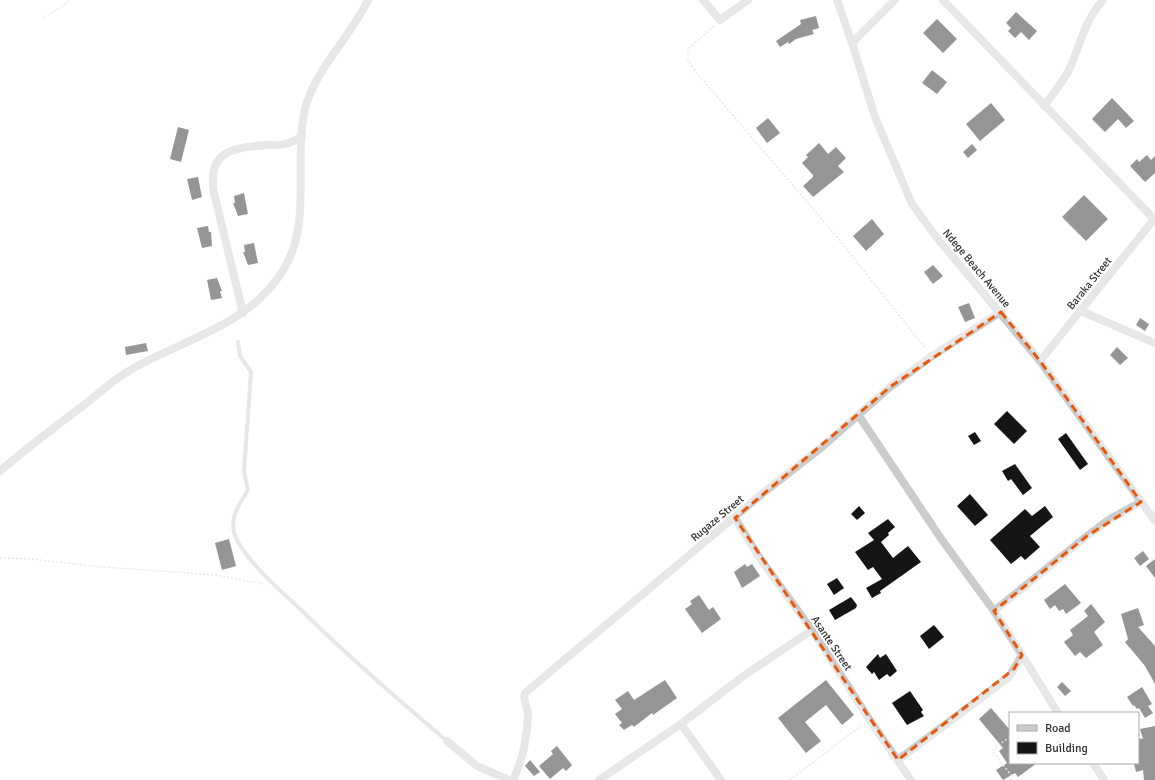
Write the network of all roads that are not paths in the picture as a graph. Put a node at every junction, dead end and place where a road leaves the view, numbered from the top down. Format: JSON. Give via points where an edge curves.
{"nodes":[{"id":1,"x":368,"y":0,"type":"edge"},
{"id":2,"x":703,"y":0,"type":"edge"},
{"id":3,"x":748,"y":0,"type":"edge"},
{"id":4,"x":837,"y":0,"type":"edge"},
{"id":5,"x":895,"y":0,"type":"edge"},
{"id":6,"x":943,"y":0,"type":"edge"},
{"id":7,"x":1103,"y":0,"type":"edge"},
{"id":8,"x":852,"y":43,"type":"junction"},
{"id":9,"x":1044,"y":106,"type":"junction"},
{"id":10,"x":302,"y":136,"type":"junction"},
{"id":11,"x":1155,"y":218,"type":"edge"},
{"id":12,"x":1081,"y":311,"type":"junction"},
{"id":13,"x":1001,"y":312,"type":"junction"},
{"id":14,"x":243,"y":313,"type":"junction"},
{"id":15,"x":238,"y":342,"type":"dead end"},
{"id":16,"x":1155,"y":343,"type":"edge"},
{"id":17,"x":1040,"y":361,"type":"junction"},
{"id":18,"x":858,"y":416,"type":"junction"},
{"id":19,"x":0,"y":471,"type":"edge"},
{"id":20,"x":1141,"y":502,"type":"junction"},
{"id":21,"x":735,"y":518,"type":"junction"},
{"id":22,"x":1155,"y":521,"type":"edge"},
{"id":23,"x":994,"y":611,"type":"junction"},
{"id":24,"x":812,"y":630,"type":"junction"},
{"id":25,"x":1022,"y":655,"type":"junction"},
{"id":26,"x":1057,"y":712,"type":"edge"},
{"id":27,"x":681,"y":724,"type":"junction"},
{"id":28,"x":447,"y":741,"type":"joint"},
{"id":29,"x":898,"y":760,"type":"junction"},
{"id":30,"x":1093,"y":764,"type":"edge"},
{"id":31,"x":509,"y":780,"type":"edge"},
{"id":32,"x":513,"y":780,"type":"edge"},
{"id":33,"x":598,"y":780,"type":"edge"},
{"id":34,"x":721,"y":780,"type":"edge"},
{"id":35,"x":911,"y":780,"type":"edge"},
{"id":36,"x":1104,"y":780,"type":"edge"}],
"edges":[{"from":1,"to":10,"type":"street","via":[[314,87],[302,122]]},
{"from":2,"to":3,"type":"street","via":[[720,20]]},
{"from":4,"to":8,"type":"street","name":"Ndege Beach Avenue"},
{"from":5,"to":8,"type":"street"},
{"from":6,"to":9,"type":"street"},
{"from":7,"to":9,"type":"street","via":[[1093,12],[1079,40],[1068,72]]},
{"from":8,"to":13,"type":"street","name":"Ndege Beach Avenue","via":[[875,117],[912,204],[942,244]]},
{"from":9,"to":11,"type":"street"},
{"from":10,"to":14,"type":"street","via":[[296,241],[283,272],[264,295]]},
{"from":10,"to":14,"type":"street","via":[[285,144],[237,148],[222,155],[214,167],[214,193]]},
{"from":11,"to":12,"type":"street","name":"Baraka Street"},
{"from":12,"to":16,"type":"street"},
{"from":12,"to":17,"type":"street","name":"Baraka Street"},
{"from":13,"to":17,"type":"street","name":"Ndege Beach Avenue"},
{"from":13,"to":18,"type":"street","name":"Rugaze Street","via":[[932,356],[890,387]]},
{"from":14,"to":19,"type":"street","via":[[126,372]]},
{"from":15,"to":28,"type":"lane","via":[[240,356],[251,372],[244,471],[248,490],[235,511],[232,522],[237,540],[276,587],[337,645]]},
{"from":17,"to":20,"type":"street","name":"Ndege Beach Avenue"},
{"from":18,"to":21,"type":"street","name":"Rugaze Street"},
{"from":18,"to":23,"type":"street","via":[[942,540]]},
{"from":20,"to":22,"type":"street","name":"Ndege Beach Avenue"},
{"from":20,"to":23,"type":"street","via":[[1110,519],[1087,536]]},
{"from":21,"to":24,"type":"street","name":"Asante Street","via":[[781,589]]},
{"from":21,"to":32,"type":"street","name":"Rugaze Street","via":[[525,693],[524,701],[528,713],[526,734]]},
{"from":23,"to":25,"type":"street"},
{"from":24,"to":27,"type":"street","via":[[742,677]]},
{"from":24,"to":29,"type":"street","name":"Asante Street"},
{"from":25,"to":26,"type":"street"},
{"from":25,"to":29,"type":"street","via":[[1009,676]]},
{"from":27,"to":33,"type":"street"},
{"from":27,"to":34,"type":"street"},
{"from":28,"to":31,"type":"street","via":[[477,766]]},
{"from":29,"to":35,"type":"street","name":"Asante Street"},
{"from":30,"to":36,"type":"street"}]}
